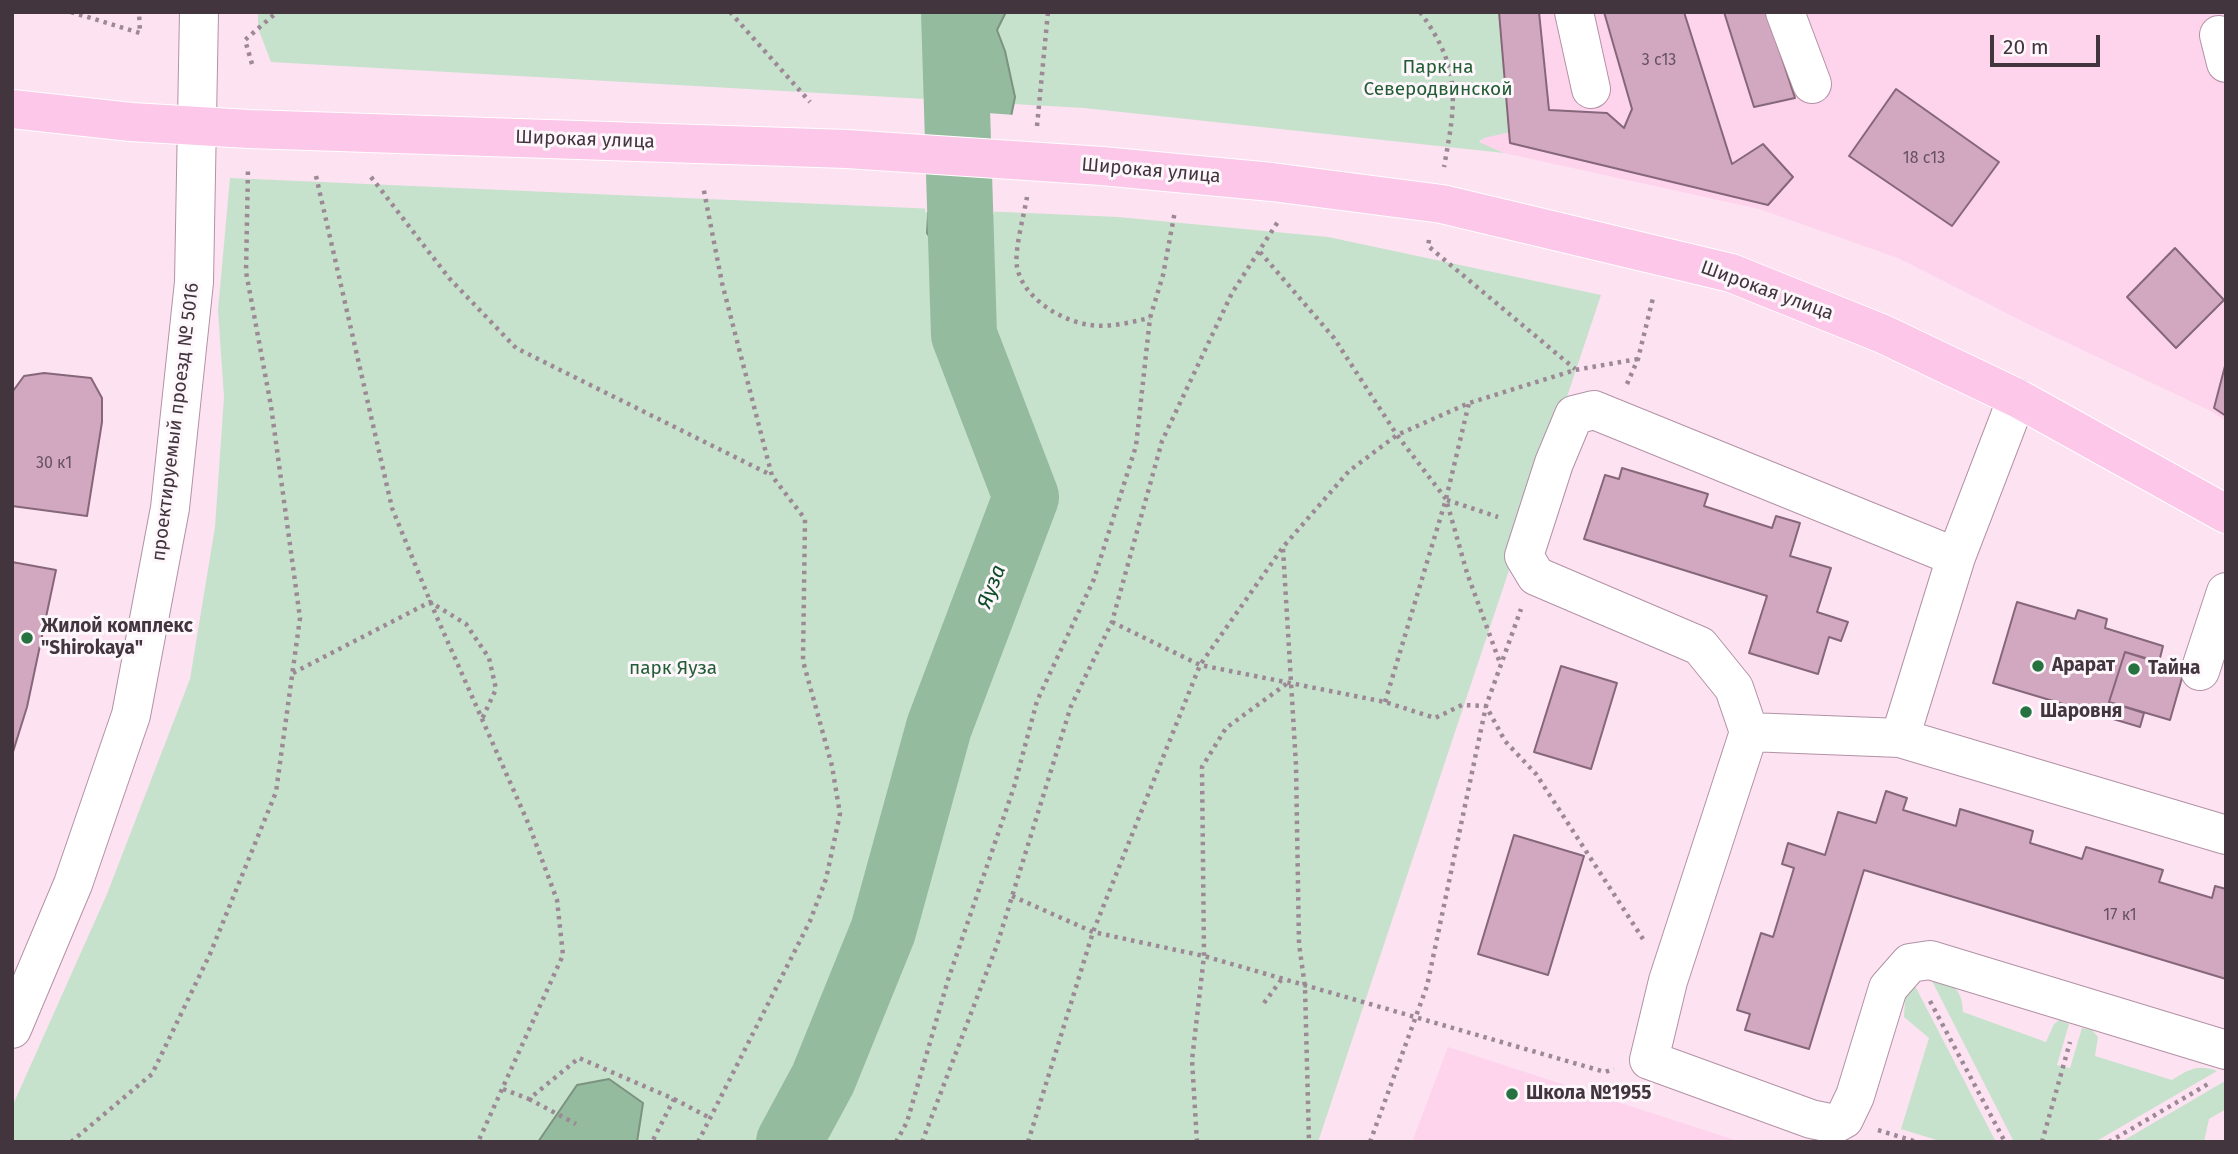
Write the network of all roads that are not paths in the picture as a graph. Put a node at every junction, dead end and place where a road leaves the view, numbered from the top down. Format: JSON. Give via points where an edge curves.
{"nodes":[{"id":1,"x":199,"y":12,"type":"edge"},
{"id":2,"x":1574,"y":12,"type":"edge"},
{"id":3,"x":1785,"y":12,"type":"edge"},
{"id":4,"x":1812,"y":84,"type":"dead end"},
{"id":5,"x":1591,"y":89,"type":"dead end"},
{"id":6,"x":12,"y":109,"type":"edge"},
{"id":7,"x":199,"y":126,"type":"junction"},
{"id":8,"x":2017,"y":398,"type":"junction"},
{"id":9,"x":2226,"y":514,"type":"edge"},
{"id":10,"x":1956,"y":557,"type":"junction"},
{"id":11,"x":2226,"y":593,"type":"edge"},
{"id":12,"x":2200,"y":671,"type":"dead end"},
{"id":13,"x":1749,"y":732,"type":"junction"},
{"id":14,"x":1900,"y":738,"type":"junction"},
{"id":15,"x":2226,"y":835,"type":"edge"},
{"id":16,"x":12,"y":1029,"type":"edge"},
{"id":17,"x":2220,"y":1065,"type":"edge"}],
"edges":[{"from":1,"to":7,"type":"street","name":"проектируемый проезд № 5016"},
{"from":2,"to":5,"type":"street"},
{"from":3,"to":4,"type":"street"},
{"from":6,"to":7,"type":"main road","name":"Широкая улица"},
{"from":7,"to":8,"type":"main road","name":"Широкая улица","via":[[847,149],[1102,166],[1437,204],[1731,273],[1883,334]]},
{"from":7,"to":16,"type":"street","name":"проектируемый проезд № 5016","via":[[194,282],[170,508],[131,715],[73,884]]},
{"from":8,"to":9,"type":"main road","name":"Широкая улица"},
{"from":8,"to":10,"type":"street"},
{"from":10,"to":13,"type":"street","via":[[1594,410],[1574,415],[1524,556],[1536,576],[1700,646],[1734,688]]},
{"from":10,"to":14,"type":"street"},
{"from":11,"to":12,"type":"street"},
{"from":13,"to":14,"type":"street"},
{"from":13,"to":17,"type":"street","via":[[1668,981],[1649,1060],[1835,1124],[1844,1119],[1855,1096],[1888,988],[1910,963],[1930,960],[2080,1008]]},
{"from":14,"to":15,"type":"street"}]}
